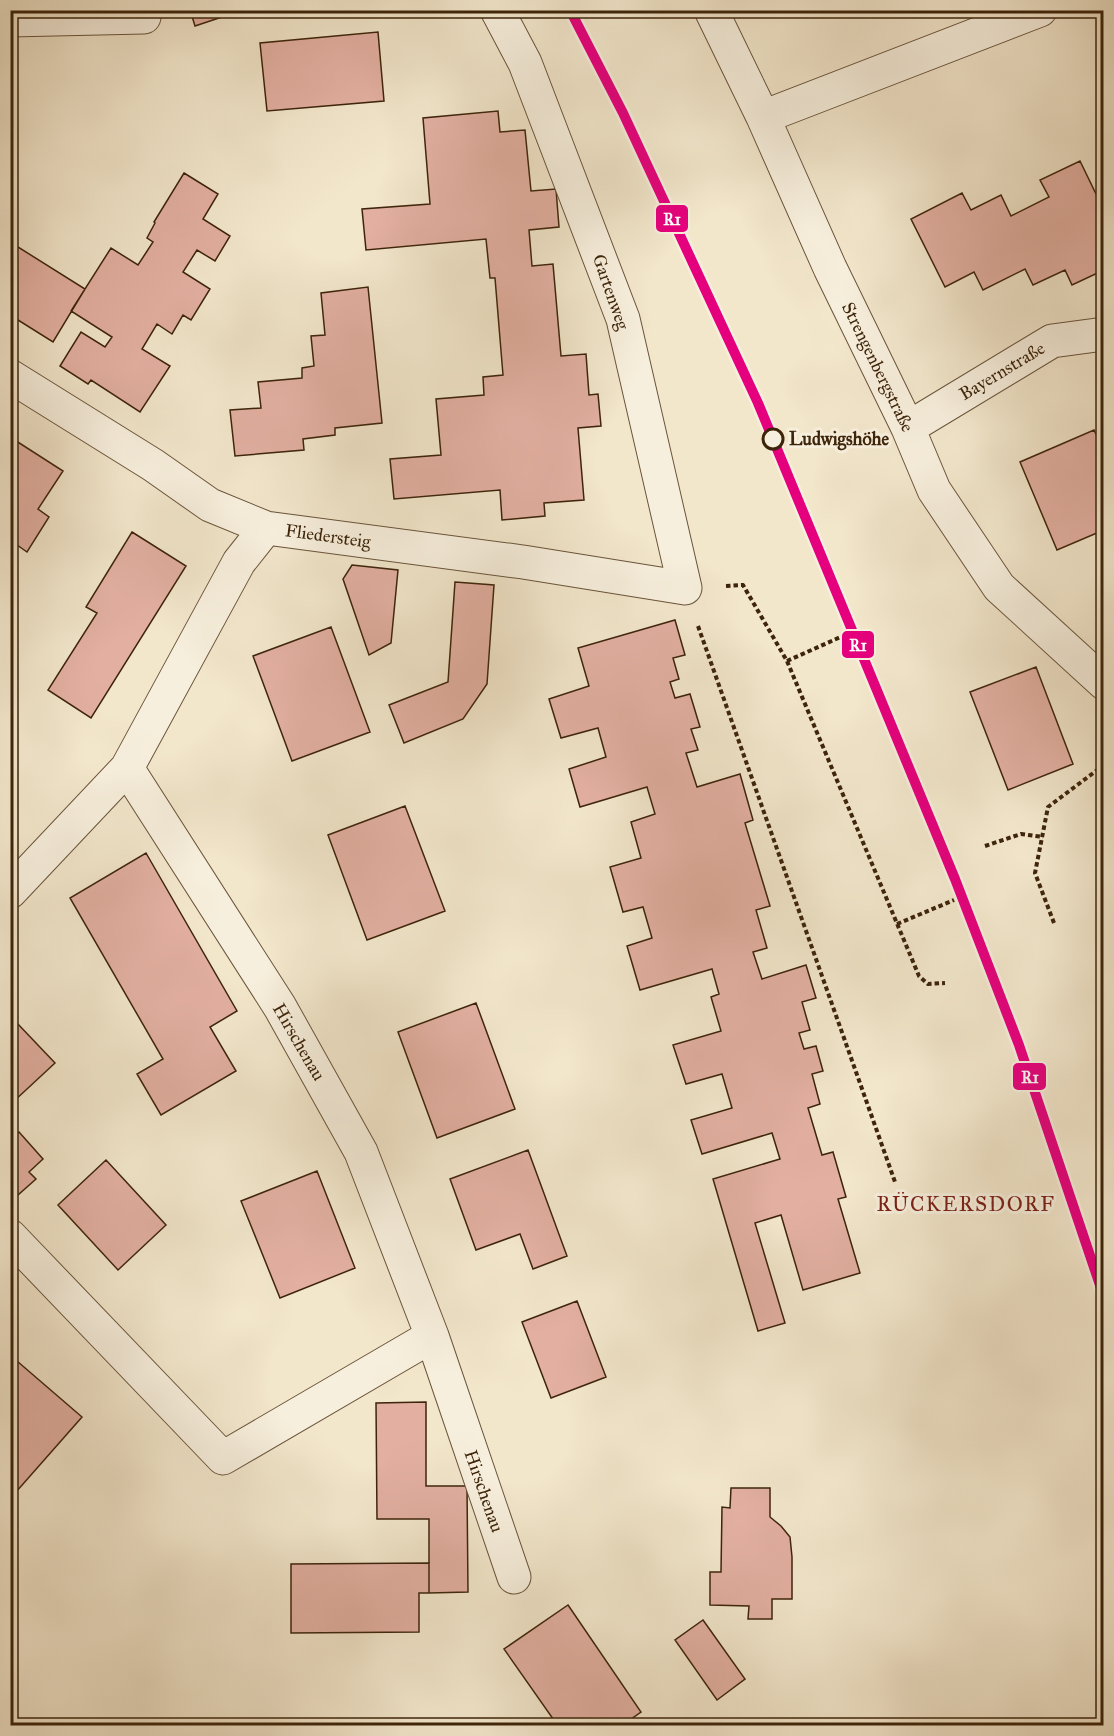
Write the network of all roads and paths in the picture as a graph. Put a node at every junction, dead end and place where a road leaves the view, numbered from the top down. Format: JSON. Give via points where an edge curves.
{"nodes":[{"id":1,"x":496,"y":10,"type":"edge"},
{"id":2,"x":711,"y":10,"type":"edge"},
{"id":3,"x":1040,"y":10,"type":"edge"},
{"id":4,"x":144,"y":17,"type":"dead end"},
{"id":5,"x":10,"y":20,"type":"edge"},
{"id":6,"x":763,"y":117,"type":"junction"},
{"id":7,"x":1104,"y":334,"type":"edge"},
{"id":8,"x":10,"y":376,"type":"edge"},
{"id":9,"x":908,"y":428,"type":"junction"},
{"id":10,"x":266,"y":528,"type":"junction"},
{"id":11,"x":742,"y":585,"type":"dead end"},
{"id":12,"x":684,"y":588,"type":"junction"},
{"id":13,"x":845,"y":635,"type":"dead end"},
{"id":14,"x":787,"y":661,"type":"junction"},
{"id":15,"x":1104,"y":683,"type":"edge"},
{"id":16,"x":1104,"y":765,"type":"edge"},
{"id":17,"x":127,"y":768,"type":"junction"},
{"id":18,"x":1042,"y":837,"type":"junction"},
{"id":19,"x":985,"y":846,"type":"dead end"},
{"id":20,"x":10,"y":892,"type":"edge"},
{"id":21,"x":954,"y":900,"type":"dead end"},
{"id":22,"x":1054,"y":923,"type":"dead end"},
{"id":23,"x":897,"y":924,"type":"junction"},
{"id":24,"x":945,"y":983,"type":"dead end"},
{"id":25,"x":895,"y":1182,"type":"dead end"},
{"id":26,"x":10,"y":1236,"type":"edge"},
{"id":27,"x":432,"y":1336,"type":"junction"},
{"id":28,"x":514,"y":1577,"type":"dead end"}],
"edges":[{"from":1,"to":12,"type":"street","name":"Gartenweg","via":[[525,63],[623,319]]},
{"from":2,"to":6,"type":"street","name":"Strengenbergstraße"},
{"from":3,"to":6,"type":"street"},
{"from":4,"to":5,"type":"street"},
{"from":6,"to":9,"type":"street","name":"Strengenbergstraße","via":[[830,268]]},
{"from":7,"to":9,"type":"street","name":"Bayernstraße","via":[[1052,341]]},
{"from":8,"to":10,"type":"street","name":"Fliedersteig","via":[[210,505]]},
{"from":9,"to":15,"type":"street","name":"Strengenbergstraße","via":[[934,490],[999,587]]},
{"from":10,"to":12,"type":"street","name":"Fliedersteig"},
{"from":10,"to":17,"type":"street","via":[[239,562]]},
{"from":11,"to":14,"type":"path"},
{"from":12,"to":25,"type":"path"},
{"from":13,"to":14,"type":"path"},
{"from":14,"to":23,"type":"path"},
{"from":16,"to":18,"type":"path","via":[[1048,807]]},
{"from":17,"to":20,"type":"street"},
{"from":17,"to":27,"type":"street","name":"Hirschenau","via":[[280,1007],[361,1152]]},
{"from":18,"to":19,"type":"path","via":[[1021,834]]},
{"from":18,"to":22,"type":"path","via":[[1035,873]]},
{"from":21,"to":23,"type":"path"},
{"from":23,"to":24,"type":"path","via":[[919,976],[928,984]]},
{"from":26,"to":27,"type":"street","via":[[223,1458]]},
{"from":27,"to":28,"type":"street","name":"Hirschenau"}]}
